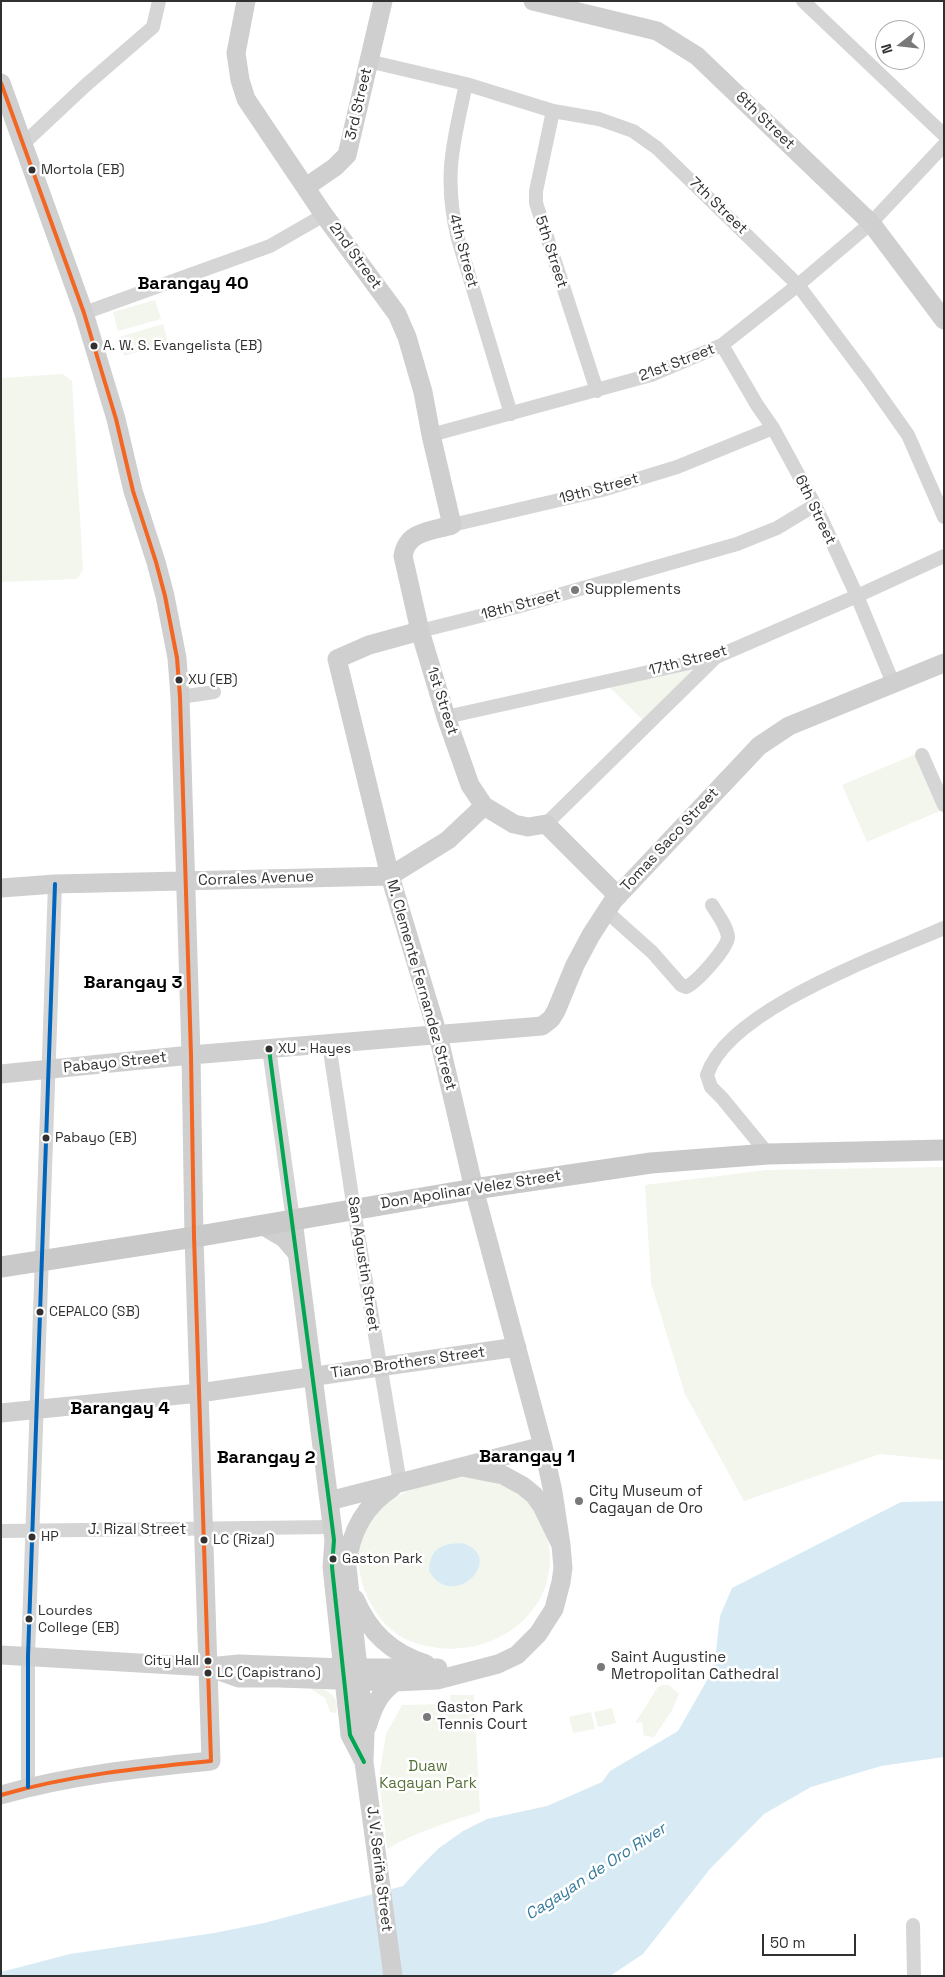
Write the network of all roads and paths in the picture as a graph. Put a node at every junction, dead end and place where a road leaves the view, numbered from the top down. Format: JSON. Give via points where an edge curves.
{"nodes":[{"id":1,"x":159,"y":1,"type":"edge"},
{"id":2,"x":246,"y":1,"type":"edge"},
{"id":3,"x":383,"y":1,"type":"edge"},
{"id":4,"x":533,"y":1,"type":"edge"},
{"id":5,"x":803,"y":1,"type":"edge"},
{"id":6,"x":368,"y":61,"type":"junction"},
{"id":7,"x":1,"y":84,"type":"edge"},
{"id":8,"x":466,"y":84,"type":"junction"},
{"id":9,"x":553,"y":111,"type":"junction"},
{"id":10,"x":5,"y":113,"type":"edge"},
{"id":11,"x":944,"y":135,"type":"edge"},
{"id":12,"x":22,"y":145,"type":"junction"},
{"id":13,"x":944,"y":145,"type":"edge"},
{"id":14,"x":306,"y":187,"type":"junction"},
{"id":15,"x":324,"y":215,"type":"junction"},
{"id":16,"x":871,"y":223,"type":"junction"},
{"id":17,"x":798,"y":285,"type":"junction"},
{"id":18,"x":84,"y":313,"type":"junction"},
{"id":19,"x":944,"y":320,"type":"edge"},
{"id":20,"x":722,"y":345,"type":"junction"},
{"id":21,"x":597,"y":391,"type":"junction"},
{"id":22,"x":511,"y":414,"type":"junction"},
{"id":23,"x":773,"y":428,"type":"junction"},
{"id":24,"x":431,"y":435,"type":"junction"},
{"id":25,"x":814,"y":505,"type":"junction"},
{"id":26,"x":944,"y":517,"type":"edge"},
{"id":27,"x":452,"y":525,"type":"junction"},
{"id":28,"x":420,"y":534,"type":"joint"},
{"id":29,"x":944,"y":556,"type":"edge"},
{"id":30,"x":857,"y":596,"type":"junction"},
{"id":31,"x":420,"y":630,"type":"junction"},
{"id":32,"x":716,"y":657,"type":"junction"},
{"id":33,"x":337,"y":659,"type":"joint"},
{"id":34,"x":944,"y":662,"type":"edge"},
{"id":35,"x":893,"y":683,"type":"junction"},
{"id":36,"x":214,"y":692,"type":"dead end"},
{"id":37,"x":180,"y":697,"type":"junction"},
{"id":38,"x":446,"y":717,"type":"junction"},
{"id":39,"x":922,"y":755,"type":"dead end"},
{"id":40,"x":484,"y":806,"type":"junction"},
{"id":41,"x":944,"y":806,"type":"edge"},
{"id":42,"x":546,"y":824,"type":"junction"},
{"id":43,"x":390,"y":876,"type":"junction"},
{"id":44,"x":185,"y":881,"type":"junction"},
{"id":45,"x":55,"y":884,"type":"junction"},
{"id":46,"x":1,"y":888,"type":"edge"},
{"id":47,"x":618,"y":896,"type":"junction"},
{"id":48,"x":712,"y":905,"type":"dead end"},
{"id":49,"x":606,"y":912,"type":"junction"},
{"id":50,"x":944,"y":928,"type":"edge"},
{"id":51,"x":438,"y":1035,"type":"junction"},
{"id":52,"x":329,"y":1044,"type":"junction"},
{"id":53,"x":270,"y":1049,"type":"junction"},
{"id":54,"x":191,"y":1055,"type":"junction"},
{"id":55,"x":49,"y":1069,"type":"junction"},
{"id":56,"x":1,"y":1074,"type":"edge"},
{"id":57,"x":944,"y":1150,"type":"edge"},
{"id":58,"x":768,"y":1154,"type":"junction"},
{"id":59,"x":474,"y":1189,"type":"junction"},
{"id":60,"x":354,"y":1210,"type":"junction"},
{"id":61,"x":293,"y":1220,"type":"junction"},
{"id":62,"x":262,"y":1225,"type":"junction"},
{"id":63,"x":194,"y":1237,"type":"junction"},
{"id":64,"x":296,"y":1252,"type":"junction"},
{"id":65,"x":42,"y":1262,"type":"junction"},
{"id":66,"x":1,"y":1267,"type":"edge"},
{"id":67,"x":516,"y":1347,"type":"junction"},
{"id":68,"x":380,"y":1367,"type":"junction"},
{"id":69,"x":313,"y":1377,"type":"junction"},
{"id":70,"x":199,"y":1393,"type":"junction"},
{"id":71,"x":37,"y":1410,"type":"junction"},
{"id":72,"x":1,"y":1413,"type":"edge"},
{"id":73,"x":543,"y":1446,"type":"junction"},
{"id":74,"x":462,"y":1467,"type":"junction"},
{"id":75,"x":400,"y":1483,"type":"junction"},
{"id":76,"x":329,"y":1501,"type":"junction"},
{"id":77,"x":204,"y":1529,"type":"junction"},
{"id":78,"x":32,"y":1530,"type":"junction"},
{"id":79,"x":1,"y":1531,"type":"edge"},
{"id":80,"x":333,"y":1533,"type":"junction"},
{"id":81,"x":561,"y":1545,"type":"junction"},
{"id":82,"x":347,"y":1566,"type":"junction"},
{"id":83,"x":349,"y":1587,"type":"junction"},
{"id":84,"x":1,"y":1655,"type":"edge"},
{"id":85,"x":28,"y":1656,"type":"junction"},
{"id":86,"x":208,"y":1667,"type":"junction"},
{"id":87,"x":438,"y":1668,"type":"junction"},
{"id":88,"x":468,"y":1672,"type":"junction"},
{"id":89,"x":351,"y":1675,"type":"junction"},
{"id":90,"x":395,"y":1682,"type":"junction"},
{"id":91,"x":365,"y":1733,"type":"junction"},
{"id":92,"x":364,"y":1762,"type":"junction"},
{"id":93,"x":28,"y":1787,"type":"junction"},
{"id":94,"x":1,"y":1796,"type":"edge"},
{"id":95,"x":913,"y":1925,"type":"dead end"},
{"id":96,"x":393,"y":1976,"type":"edge"},
{"id":97,"x":914,"y":1976,"type":"edge"}],
"edges":[{"from":1,"to":12,"type":"street","via":[[154,27]]},
{"from":2,"to":14,"type":"street","name":"2nd Street","via":[[236,53],[246,99]]},
{"from":3,"to":6,"type":"street","name":"3rd Street"},
{"from":4,"to":16,"type":"street","name":"8th Street","via":[[657,31],[686,47]]},
{"from":5,"to":11,"type":"street"},
{"from":6,"to":8,"type":"street","name":"7th Street"},
{"from":6,"to":14,"type":"street","name":"3rd Street","via":[[348,155]]},
{"from":7,"to":10,"type":"street"},
{"from":8,"to":9,"type":"street","name":"7th Street"},
{"from":8,"to":22,"type":"street","name":"4th Street","via":[[449,173],[452,214]]},
{"from":9,"to":17,"type":"street","name":"7th Street","via":[[615,124],[633,131],[657,148]]},
{"from":9,"to":21,"type":"street","name":"5th Street","via":[[536,203]]},
{"from":10,"to":12,"type":"street"},
{"from":12,"to":18,"type":"street"},
{"from":13,"to":16,"type":"street","name":"21st Street"},
{"from":14,"to":15,"type":"street","name":"2nd Street"},
{"from":15,"to":18,"type":"street","via":[[270,246]]},
{"from":15,"to":24,"type":"street","name":"2nd Street","via":[[397,314],[423,392]]},
{"from":16,"to":17,"type":"street","name":"21st Street"},
{"from":16,"to":19,"type":"street","name":"8th Street"},
{"from":17,"to":20,"type":"street","name":"21st Street"},
{"from":17,"to":26,"type":"street","name":"7th Street","via":[[908,435]]},
{"from":18,"to":37,"type":"street","via":[[156,562],[171,623]]},
{"from":20,"to":21,"type":"street","name":"21st Street","via":[[651,375]]},
{"from":20,"to":23,"type":"street","name":"6th Street"},
{"from":21,"to":22,"type":"street","name":"21st Street"},
{"from":22,"to":24,"type":"street","name":"21st Street"},
{"from":23,"to":25,"type":"street","name":"6th Street"},
{"from":23,"to":27,"type":"street","name":"19th Street","via":[[677,467],[602,490]]},
{"from":24,"to":27,"type":"street","name":"2nd Street"},
{"from":25,"to":30,"type":"street","name":"6th Street"},
{"from":25,"to":31,"type":"street","name":"18th Street","via":[[777,528],[737,544],[529,604]]},
{"from":27,"to":28,"type":"street","name":"19th Street"},
{"from":28,"to":31,"type":"street","name":"1st Street","via":[[408,541],[403,556]]},
{"from":29,"to":30,"type":"street","name":"17th Street"},
{"from":30,"to":32,"type":"street","name":"17th Street"},
{"from":30,"to":35,"type":"street","name":"6th Street"},
{"from":31,"to":33,"type":"street","name":"18th Street","via":[[369,645]]},
{"from":31,"to":38,"type":"street","name":"1st Street"},
{"from":32,"to":38,"type":"street","name":"17th Street"},
{"from":32,"to":42,"type":"street"},
{"from":33,"to":43,"type":"street","name":"M. Clemente Fernandez Street"},
{"from":34,"to":35,"type":"street","name":"Tomas Saco Street"},
{"from":35,"to":47,"type":"street","name":"Tomas Saco Street","via":[[789,726],[760,746]]},
{"from":36,"to":37,"type":"street"},
{"from":37,"to":44,"type":"street"},
{"from":38,"to":40,"type":"street","name":"1st Street","via":[[469,781]]},
{"from":39,"to":41,"type":"street"},
{"from":40,"to":42,"type":"street","name":"1st Street","via":[[514,824]]},
{"from":40,"to":43,"type":"street","via":[[448,840]]},
{"from":42,"to":47,"type":"street"},
{"from":43,"to":44,"type":"street","name":"Corrales Avenue"},
{"from":43,"to":51,"type":"street","name":"M. Clemente Fernandez Street"},
{"from":44,"to":45,"type":"street","name":"Corrales Avenue"},
{"from":44,"to":54,"type":"street"},
{"from":45,"to":46,"type":"street","name":"Corrales Avenue"},
{"from":45,"to":55,"type":"street"},
{"from":47,"to":49,"type":"street","name":"Tomas Saco Street"},
{"from":48,"to":49,"type":"street","via":[[726,929],[727,941],[693,983],[686,987],[681,986],[652,952]]},
{"from":49,"to":51,"type":"street","name":"Tomas Saco Street","via":[[547,1023],[532,1028]]},
{"from":50,"to":58,"type":"street","via":[[792,996],[750,1023],[718,1052],[707,1075],[711,1087]]},
{"from":51,"to":52,"type":"street","name":"Pabayo Street"},
{"from":51,"to":59,"type":"street","name":"M. Clemente Fernandez Street"},
{"from":52,"to":53,"type":"street","name":"Pabayo Street"},
{"from":52,"to":60,"type":"street","name":"San Agustin Street"},
{"from":53,"to":54,"type":"street","name":"Pabayo Street"},
{"from":53,"to":61,"type":"street"},
{"from":54,"to":55,"type":"street","name":"Pabayo Street"},
{"from":54,"to":63,"type":"street"},
{"from":55,"to":56,"type":"street","name":"Pabayo Street"},
{"from":55,"to":65,"type":"street"},
{"from":57,"to":58,"type":"main road","name":"Don Apolinar Velez Street"},
{"from":58,"to":59,"type":"main road","name":"Don Apolinar Velez Street","via":[[651,1163]]},
{"from":59,"to":60,"type":"main road","name":"Don Apolinar Velez Street"},
{"from":59,"to":67,"type":"street","name":"M. Clemente Fernandez Street"},
{"from":60,"to":61,"type":"main road","name":"Don Apolinar Velez Street"},
{"from":60,"to":68,"type":"street","name":"San Agustin Street"},
{"from":61,"to":62,"type":"main road","name":"Don Apolinar Velez Street"},
{"from":61,"to":64,"type":"street"},
{"from":62,"to":63,"type":"main road","name":"Don Apolinar Velez Street"},
{"from":62,"to":64,"type":"street","via":[[284,1238]]},
{"from":63,"to":65,"type":"main road","name":"Don Apolinar Velez Street"},
{"from":63,"to":70,"type":"street"},
{"from":64,"to":69,"type":"street"},
{"from":65,"to":66,"type":"main road","name":"Don Apolinar Velez Street"},
{"from":65,"to":71,"type":"street"},
{"from":67,"to":68,"type":"street","name":"Tiano Brothers Street"},
{"from":67,"to":73,"type":"street","name":"M. Clemente Fernandez Street"},
{"from":68,"to":69,"type":"street","name":"Tiano Brothers Street"},
{"from":68,"to":75,"type":"street","name":"San Agustin Street"},
{"from":69,"to":70,"type":"street","name":"Tiano Brothers Street"},
{"from":69,"to":76,"type":"street"},
{"from":70,"to":71,"type":"street","name":"Tiano Brothers Street"},
{"from":70,"to":77,"type":"street"},
{"from":71,"to":72,"type":"street","name":"Tiano Brothers Street"},
{"from":71,"to":78,"type":"street"},
{"from":73,"to":74,"type":"street"},
{"from":73,"to":81,"type":"street","name":"M. Clemente Fernandez Street"},
{"from":74,"to":75,"type":"street"},
{"from":74,"to":81,"type":"street","via":[[503,1475],[523,1486],[542,1506]]},
{"from":75,"to":76,"type":"street"},
{"from":75,"to":82,"type":"street","via":[[384,1492],[361,1517],[351,1540]]},
{"from":76,"to":80,"type":"street"},
{"from":77,"to":78,"type":"street","name":"J. Rizal Street"},
{"from":77,"to":80,"type":"street","name":"J. Rizal Street"},
{"from":77,"to":86,"type":"street"},
{"from":78,"to":79,"type":"street","name":"J. Rizal Street"},
{"from":78,"to":85,"type":"street"},
{"from":80,"to":82,"type":"street"},
{"from":80,"to":89,"type":"street","via":[[332,1567]]},
{"from":81,"to":88,"type":"street","name":"M. Clemente Fernandez Street","via":[[563,1568],[558,1595],[554,1609],[538,1634],[509,1660]]},
{"from":82,"to":83,"type":"street"},
{"from":83,"to":87,"type":"street","via":[[368,1625],[379,1638],[412,1660]]},
{"from":83,"to":89,"type":"street"},
{"from":84,"to":85,"type":"street"},
{"from":85,"to":86,"type":"street"},
{"from":85,"to":93,"type":"street"},
{"from":86,"to":89,"type":"street","via":[[239,1664]]},
{"from":86,"to":93,"type":"street","via":[[211,1761],[106,1772]]},
{"from":87,"to":88,"type":"street"},
{"from":87,"to":89,"type":"street"},
{"from":88,"to":90,"type":"street","name":"M. Clemente Fernandez Street","via":[[437,1680]]},
{"from":89,"to":90,"type":"street","name":"M. Clemente Fernandez Street"},
{"from":89,"to":91,"type":"street","name":"J. V. Seriña Street"},
{"from":89,"to":92,"type":"street","name":"J. V. Seriña Street","via":[[350,1735]]},
{"from":90,"to":91,"type":"street","via":[[373,1706]]},
{"from":91,"to":92,"type":"street","name":"J. V. Seriña Street"},
{"from":92,"to":96,"type":"street","name":"J. V. Seriña Street"},
{"from":93,"to":94,"type":"street"},
{"from":95,"to":97,"type":"street"}]}
